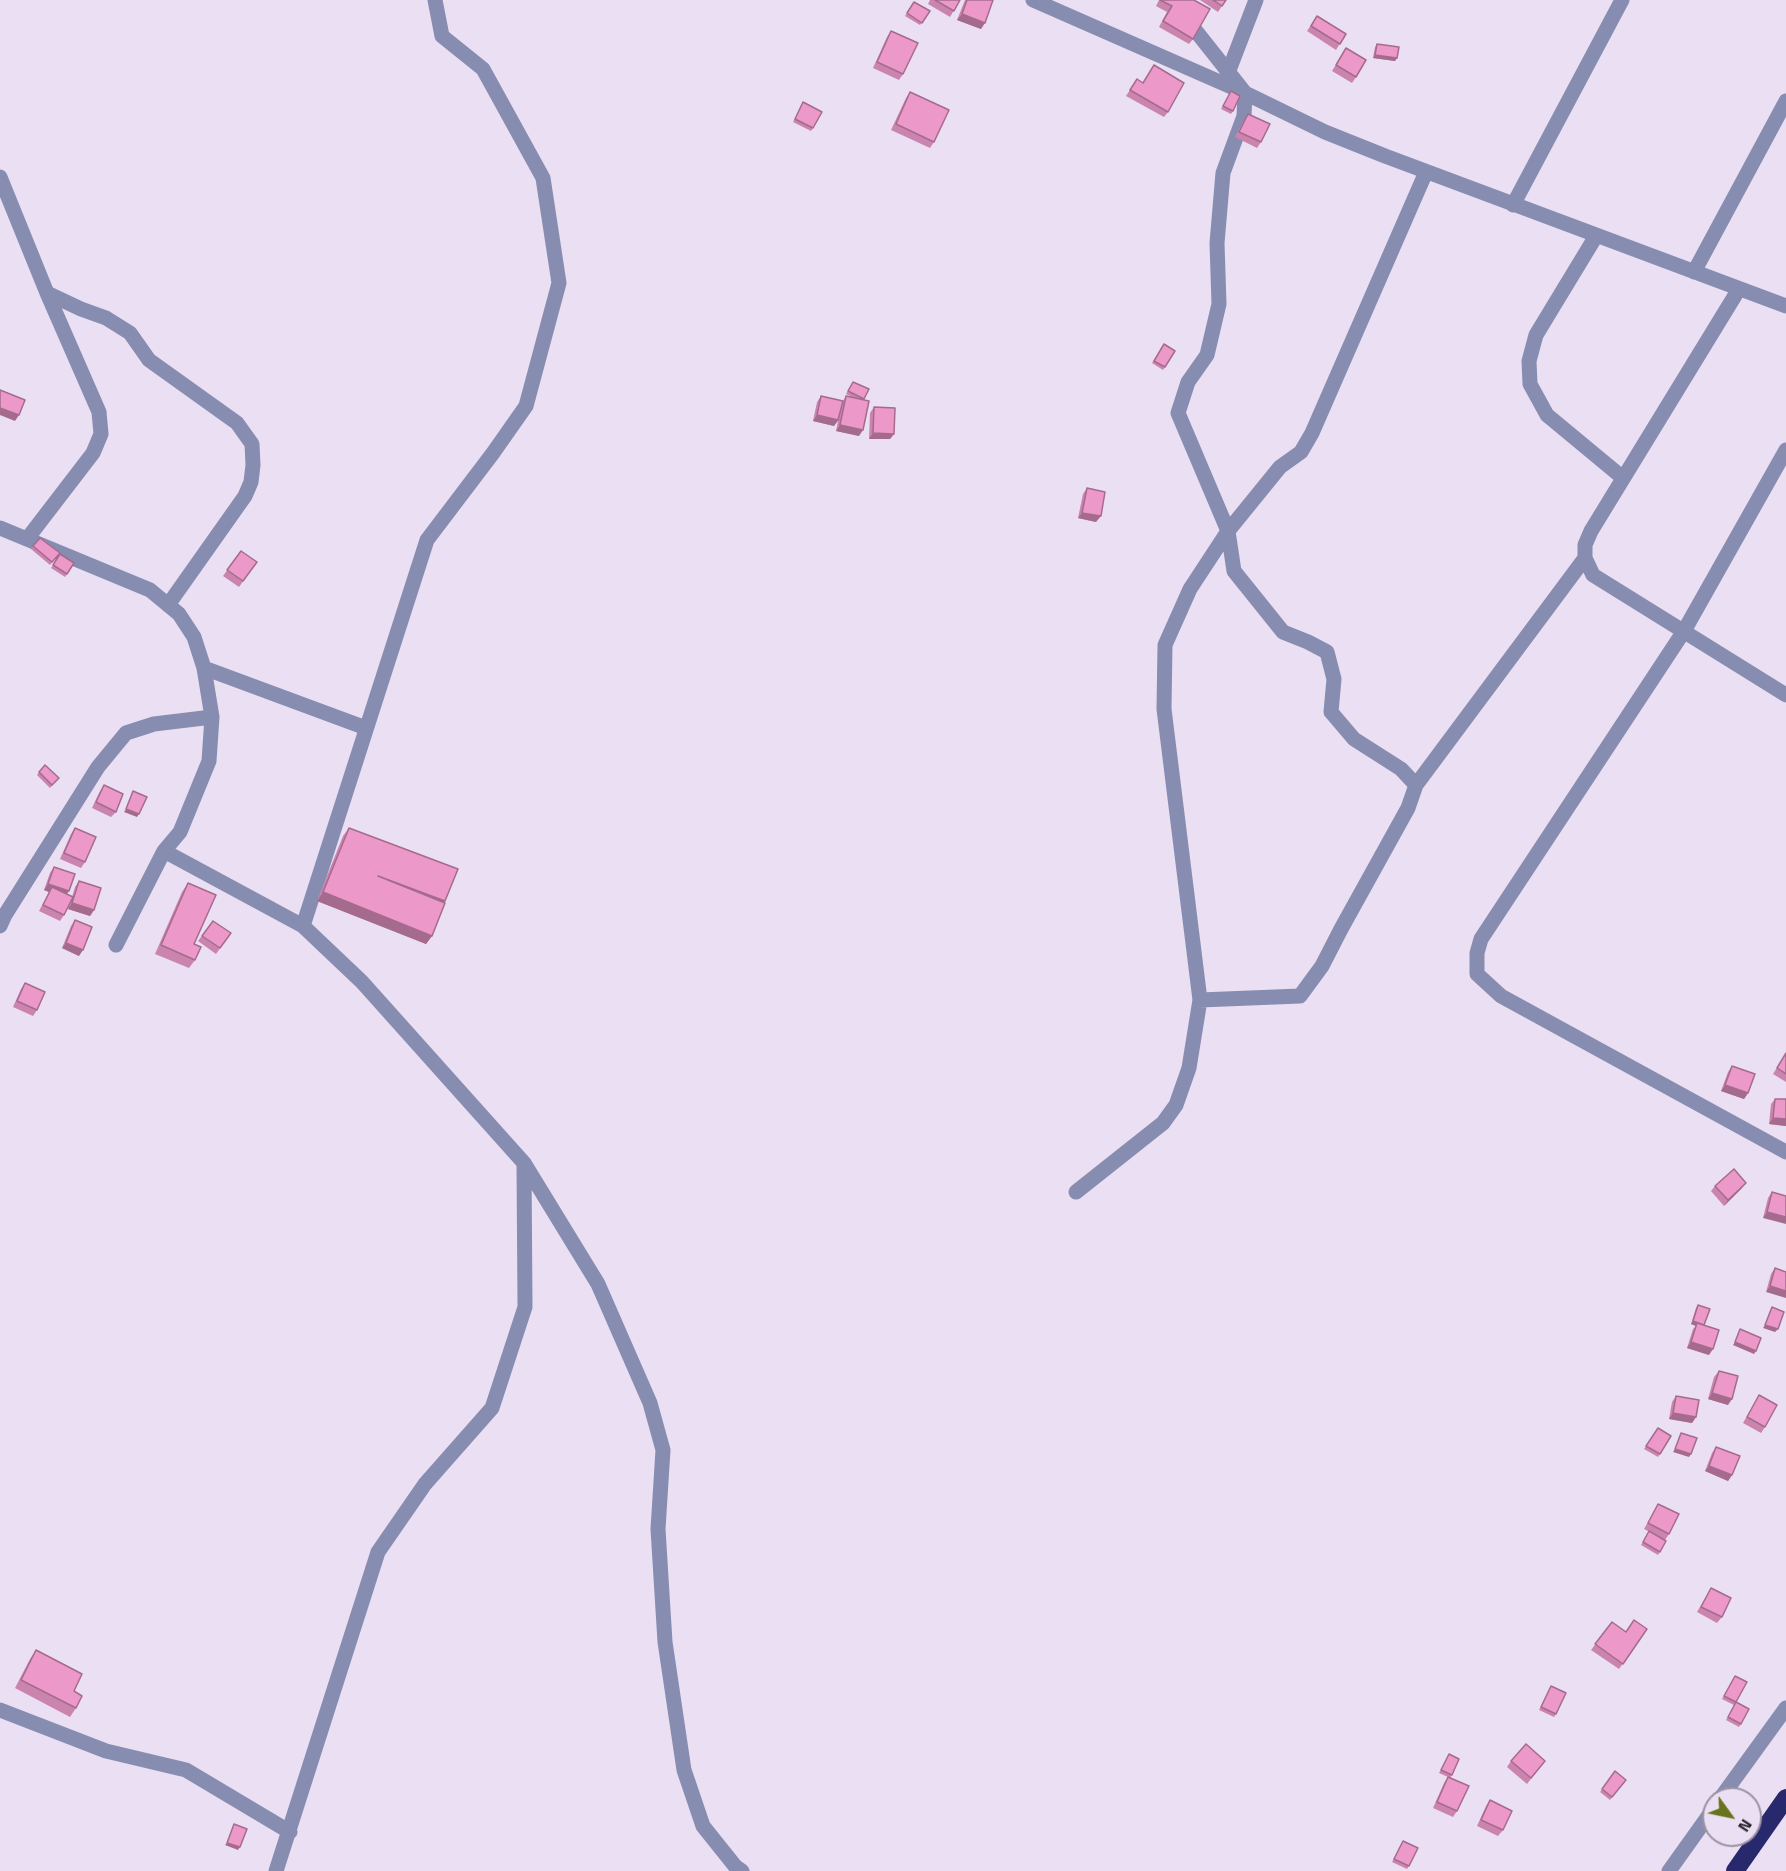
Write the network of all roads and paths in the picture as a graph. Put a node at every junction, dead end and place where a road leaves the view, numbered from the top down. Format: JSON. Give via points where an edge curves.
{"nodes":[{"id":1,"x":435,"y":0,"type":"edge"},
{"id":2,"x":1033,"y":0,"type":"edge"},
{"id":3,"x":1177,"y":0,"type":"edge"},
{"id":4,"x":1256,"y":0,"type":"edge"},
{"id":5,"x":1622,"y":0,"type":"edge"},
{"id":6,"x":1226,"y":78,"type":"junction"},
{"id":7,"x":1245,"y":93,"type":"junction"},
{"id":8,"x":1786,"y":101,"type":"edge"},
{"id":9,"x":1426,"y":172,"type":"junction"},
{"id":10,"x":0,"y":177,"type":"edge"},
{"id":11,"x":1513,"y":205,"type":"junction"},
{"id":12,"x":1596,"y":236,"type":"junction"},
{"id":13,"x":1694,"y":272,"type":"junction"},
{"id":14,"x":1739,"y":289,"type":"junction"},
{"id":15,"x":47,"y":293,"type":"junction"},
{"id":16,"x":1786,"y":306,"type":"edge"},
{"id":17,"x":1786,"y":450,"type":"edge"},
{"id":18,"x":1623,"y":478,"type":"junction"},
{"id":19,"x":0,"y":528,"type":"edge"},
{"id":20,"x":1228,"y":531,"type":"junction"},
{"id":21,"x":27,"y":539,"type":"junction"},
{"id":22,"x":1585,"y":558,"type":"junction"},
{"id":23,"x":168,"y":605,"type":"junction"},
{"id":24,"x":1684,"y":632,"type":"junction"},
{"id":25,"x":204,"y":668,"type":"junction"},
{"id":26,"x":1786,"y":695,"type":"edge"},
{"id":27,"x":212,"y":717,"type":"junction"},
{"id":28,"x":366,"y":728,"type":"junction"},
{"id":29,"x":1416,"y":785,"type":"junction"},
{"id":30,"x":164,"y":851,"type":"junction"},
{"id":31,"x":0,"y":926,"type":"edge"},
{"id":32,"x":303,"y":926,"type":"junction"},
{"id":33,"x":116,"y":945,"type":"dead end"},
{"id":34,"x":1200,"y":1000,"type":"junction"},
{"id":35,"x":1786,"y":1152,"type":"edge"},
{"id":36,"x":524,"y":1163,"type":"junction"},
{"id":37,"x":1076,"y":1192,"type":"dead end"},
{"id":38,"x":1786,"y":1708,"type":"edge"},
{"id":39,"x":0,"y":1710,"type":"edge"},
{"id":40,"x":1729,"y":1787,"type":"edge"},
{"id":41,"x":1786,"y":1798,"type":"edge"},
{"id":42,"x":1702,"y":1825,"type":"edge"},
{"id":43,"x":290,"y":1832,"type":"junction"},
{"id":44,"x":276,"y":1871,"type":"edge"},
{"id":45,"x":742,"y":1871,"type":"edge"},
{"id":46,"x":1669,"y":1871,"type":"edge"},
{"id":47,"x":1735,"y":1871,"type":"edge"}],
"edges":[{"from":1,"to":28,"type":"street","via":[[442,36],[483,69],[543,178],[559,283],[526,406],[427,540]]},
{"from":2,"to":6,"type":"street"},
{"from":3,"to":6,"type":"street","via":[[1180,11]]},
{"from":4,"to":6,"type":"street"},
{"from":5,"to":11,"type":"street"},
{"from":6,"to":7,"type":"street"},
{"from":7,"to":9,"type":"street","via":[[1325,132]]},
{"from":7,"to":20,"type":"street","via":[[1244,116],[1223,173],[1217,243],[1219,304],[1207,355],[1188,382],[1178,413]]},
{"from":8,"to":13,"type":"street"},
{"from":9,"to":11,"type":"street"},
{"from":9,"to":20,"type":"street","via":[[1312,433],[1301,452],[1280,467]]},
{"from":10,"to":15,"type":"street"},
{"from":11,"to":12,"type":"street"},
{"from":12,"to":13,"type":"street"},
{"from":12,"to":18,"type":"street","via":[[1536,335],[1529,361],[1530,384],[1547,415]]},
{"from":13,"to":14,"type":"street"},
{"from":14,"to":16,"type":"street"},
{"from":14,"to":18,"type":"street"},
{"from":15,"to":21,"type":"street","via":[[99,412],[101,434],[93,453]]},
{"from":15,"to":23,"type":"street","via":[[106,318],[129,333],[149,360],[237,423],[252,444],[251,482],[245,496]]},
{"from":17,"to":24,"type":"street"},
{"from":18,"to":22,"type":"street","via":[[1591,531]]},
{"from":19,"to":21,"type":"street"},
{"from":20,"to":29,"type":"street","via":[[1234,571],[1283,633],[1327,652],[1334,680],[1331,712],[1354,739],[1401,769]]},
{"from":20,"to":34,"type":"street","via":[[1190,589],[1165,645],[1164,709]]},
{"from":21,"to":23,"type":"street","via":[[150,590]]},
{"from":22,"to":24,"type":"street","via":[[1593,575]]},
{"from":22,"to":29,"type":"street"},
{"from":23,"to":25,"type":"street","via":[[194,637]]},
{"from":24,"to":26,"type":"street"},
{"from":24,"to":35,"type":"street","via":[[1481,939],[1477,974],[1501,996]]},
{"from":25,"to":27,"type":"street"},
{"from":25,"to":28,"type":"street"},
{"from":27,"to":30,"type":"street","via":[[209,761],[180,832]]},
{"from":27,"to":31,"type":"street","via":[[153,724],[126,733],[98,766]]},
{"from":28,"to":32,"type":"street"},
{"from":29,"to":34,"type":"street","via":[[1408,808],[1322,966],[1300,996]]},
{"from":30,"to":32,"type":"street"},
{"from":30,"to":33,"type":"street"},
{"from":32,"to":36,"type":"street","via":[[362,982]]},
{"from":34,"to":37,"type":"street","via":[[1189,1068],[1176,1105],[1162,1123]]},
{"from":36,"to":43,"type":"street","via":[[525,1306],[492,1408],[425,1484],[378,1552]]},
{"from":36,"to":45,"type":"street","via":[[598,1284],[650,1403],[663,1450],[658,1529],[664,1631],[684,1770],[703,1826]]},
{"from":38,"to":40,"type":"street"},
{"from":39,"to":43,"type":"street","via":[[106,1751],[186,1770]]},
{"from":41,"to":47,"type":"highway"},
{"from":42,"to":46,"type":"street"},
{"from":43,"to":44,"type":"street"}]}
